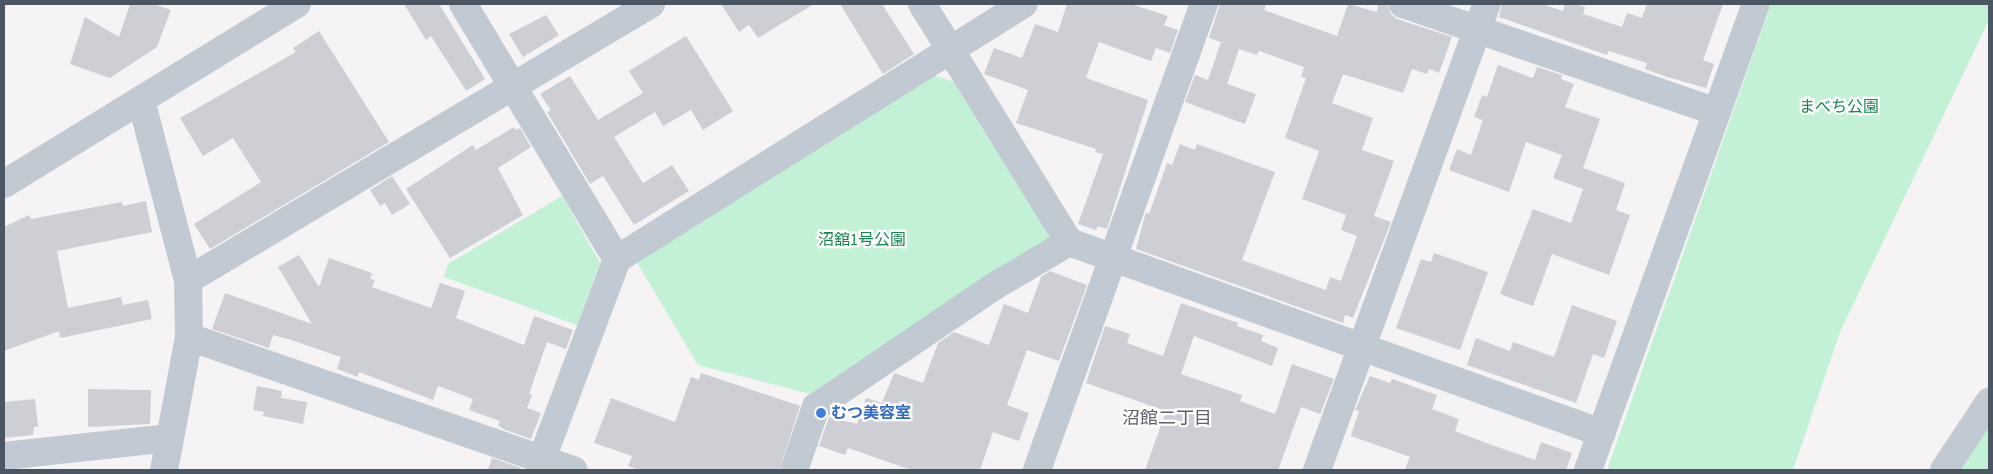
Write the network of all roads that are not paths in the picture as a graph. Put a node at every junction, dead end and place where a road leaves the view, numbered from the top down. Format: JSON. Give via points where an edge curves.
{"nodes":[{"id":1,"x":297,"y":4,"type":"edge"},
{"id":2,"x":463,"y":4,"type":"edge"},
{"id":3,"x":651,"y":4,"type":"edge"},
{"id":4,"x":922,"y":4,"type":"edge"},
{"id":5,"x":1024,"y":4,"type":"edge"},
{"id":6,"x":1204,"y":4,"type":"edge"},
{"id":7,"x":1403,"y":4,"type":"edge"},
{"id":8,"x":1487,"y":4,"type":"edge"},
{"id":9,"x":1756,"y":4,"type":"edge"},
{"id":10,"x":1477,"y":31,"type":"junction"},
{"id":11,"x":950,"y":50,"type":"junction"},
{"id":12,"x":512,"y":88,"type":"junction"},
{"id":13,"x":141,"y":100,"type":"junction"},
{"id":14,"x":1717,"y":112,"type":"junction"},
{"id":15,"x":4,"y":184,"type":"edge"},
{"id":16,"x":1069,"y":242,"type":"junction"},
{"id":17,"x":1112,"y":258,"type":"junction"},
{"id":18,"x":617,"y":259,"type":"junction"},
{"id":19,"x":188,"y":280,"type":"junction"},
{"id":20,"x":189,"y":337,"type":"junction"},
{"id":21,"x":1361,"y":347,"type":"junction"},
{"id":22,"x":1989,"y":402,"type":"edge"},
{"id":23,"x":1602,"y":432,"type":"junction"},
{"id":24,"x":170,"y":438,"type":"junction"},
{"id":25,"x":4,"y":456,"type":"edge"},
{"id":26,"x":542,"y":459,"type":"junction"},
{"id":27,"x":164,"y":470,"type":"edge"},
{"id":28,"x":574,"y":470,"type":"edge"},
{"id":29,"x":794,"y":470,"type":"edge"},
{"id":30,"x":1037,"y":470,"type":"edge"},
{"id":31,"x":1317,"y":470,"type":"edge"},
{"id":32,"x":1588,"y":470,"type":"edge"},
{"id":33,"x":1944,"y":470,"type":"edge"}],
"edges":[{"from":1,"to":13,"type":"street"},
{"from":2,"to":12,"type":"street"},
{"from":3,"to":12,"type":"street"},
{"from":4,"to":11,"type":"street"},
{"from":5,"to":11,"type":"street"},
{"from":6,"to":17,"type":"street"},
{"from":7,"to":10,"type":"street"},
{"from":8,"to":10,"type":"street"},
{"from":9,"to":14,"type":"street"},
{"from":10,"to":14,"type":"street"},
{"from":10,"to":21,"type":"street"},
{"from":11,"to":16,"type":"street"},
{"from":11,"to":18,"type":"street"},
{"from":12,"to":18,"type":"street"},
{"from":12,"to":19,"type":"street"},
{"from":13,"to":15,"type":"street"},
{"from":13,"to":19,"type":"street"},
{"from":14,"to":23,"type":"street"},
{"from":16,"to":17,"type":"street"},
{"from":16,"to":29,"type":"street","via":[[993,287],[816,407]]},
{"from":17,"to":21,"type":"street"},
{"from":17,"to":30,"type":"street"},
{"from":18,"to":26,"type":"street"},
{"from":19,"to":20,"type":"street"},
{"from":20,"to":24,"type":"street"},
{"from":20,"to":26,"type":"street"},
{"from":21,"to":23,"type":"street"},
{"from":21,"to":31,"type":"street"},
{"from":22,"to":33,"type":"street"},
{"from":23,"to":32,"type":"street"},
{"from":24,"to":25,"type":"street"},
{"from":24,"to":27,"type":"street"},
{"from":26,"to":28,"type":"street"}]}
